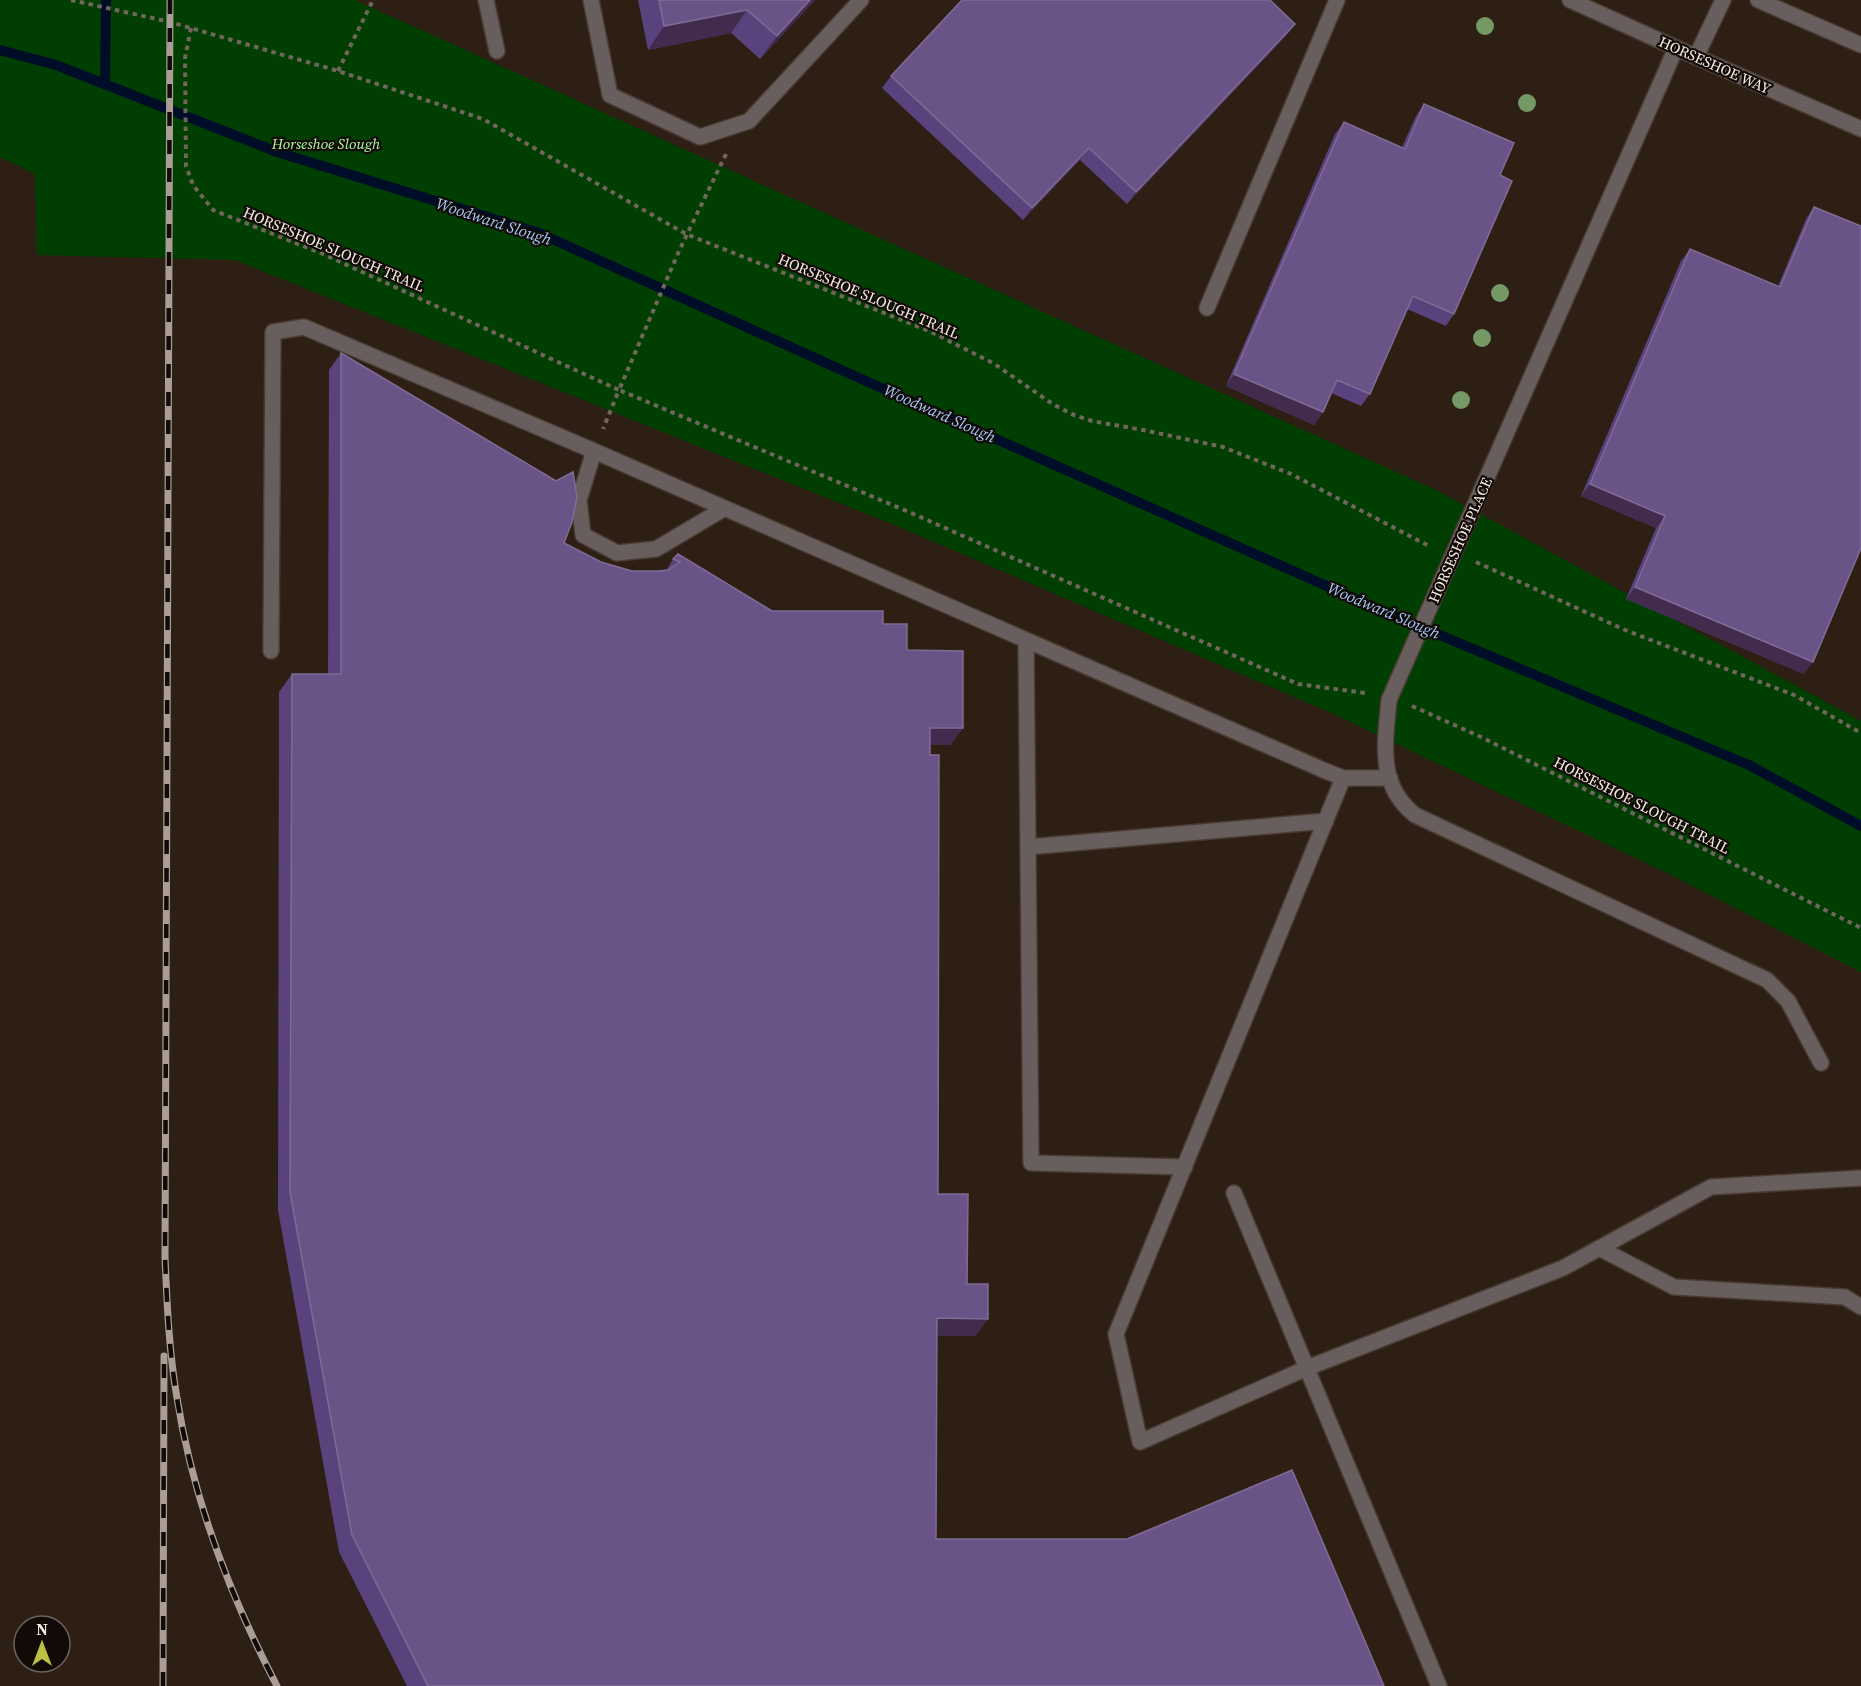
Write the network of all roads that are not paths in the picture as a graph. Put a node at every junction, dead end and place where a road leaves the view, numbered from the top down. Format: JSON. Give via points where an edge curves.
{"nodes":[{"id":1,"x":486,"y":0,"type":"edge"},
{"id":2,"x":591,"y":0,"type":"edge"},
{"id":3,"x":861,"y":0,"type":"edge"},
{"id":4,"x":1337,"y":0,"type":"edge"},
{"id":5,"x":1570,"y":0,"type":"edge"},
{"id":6,"x":1723,"y":0,"type":"edge"},
{"id":7,"x":1758,"y":0,"type":"edge"},
{"id":8,"x":1861,"y":45,"type":"edge"},
{"id":9,"x":1676,"y":48,"type":"junction"},
{"id":10,"x":497,"y":51,"type":"dead end"},
{"id":11,"x":1696,"y":57,"type":"junction"},
{"id":12,"x":1861,"y":129,"type":"edge"},
{"id":13,"x":1207,"y":308,"type":"dead end"},
{"id":14,"x":594,"y":451,"type":"junction"},
{"id":15,"x":724,"y":508,"type":"junction"},
{"id":16,"x":1026,"y":640,"type":"junction"},
{"id":17,"x":271,"y":651,"type":"dead end"},
{"id":18,"x":1343,"y":778,"type":"junction"},
{"id":19,"x":1390,"y":778,"type":"junction"},
{"id":20,"x":1326,"y":821,"type":"junction"},
{"id":21,"x":1028,"y":847,"type":"junction"},
{"id":22,"x":1821,"y":1064,"type":"dead end"},
{"id":23,"x":1185,"y":1167,"type":"junction"},
{"id":24,"x":1861,"y":1178,"type":"edge"},
{"id":25,"x":1234,"y":1193,"type":"dead end"},
{"id":26,"x":1599,"y":1248,"type":"junction"},
{"id":27,"x":1861,"y":1307,"type":"edge"},
{"id":28,"x":1307,"y":1368,"type":"junction"},
{"id":29,"x":1439,"y":1686,"type":"edge"}],
"edges":[{"from":1,"to":10,"type":"street"},
{"from":2,"to":3,"type":"street","via":[[610,95],[699,137],[749,121]]},
{"from":4,"to":13,"type":"street"},
{"from":5,"to":9,"type":"street","name":"HORSESHOE WAY"},
{"from":6,"to":11,"type":"street"},
{"from":7,"to":8,"type":"street"},
{"from":9,"to":11,"type":"street","name":"HORSESHOE WAY"},
{"from":9,"to":19,"type":"street","name":"HORSESHOE PLACE","via":[[1389,700],[1384,747]]},
{"from":11,"to":12,"type":"street","name":"HORSESHOE WAY"},
{"from":14,"to":15,"type":"street"},
{"from":14,"to":15,"type":"street","via":[[579,500],[583,535],[617,553],[656,549]]},
{"from":14,"to":17,"type":"street","via":[[304,327],[273,332]]},
{"from":15,"to":16,"type":"street"},
{"from":16,"to":18,"type":"street"},
{"from":16,"to":21,"type":"street"},
{"from":18,"to":19,"type":"street"},
{"from":18,"to":20,"type":"street"},
{"from":19,"to":22,"type":"street","name":"HORSESHOE PLACE","via":[[1394,792],[1416,815],[1767,980],[1788,1001]]},
{"from":20,"to":21,"type":"street"},
{"from":20,"to":23,"type":"street"},
{"from":21,"to":23,"type":"street","via":[[1030,1163]]},
{"from":23,"to":28,"type":"street","via":[[1116,1334],[1140,1442]]},
{"from":24,"to":26,"type":"street","via":[[1711,1187]]},
{"from":25,"to":28,"type":"street"},
{"from":26,"to":27,"type":"street","via":[[1674,1287],[1845,1297]]},
{"from":26,"to":28,"type":"street","via":[[1563,1268]]},
{"from":28,"to":29,"type":"street"}]}
